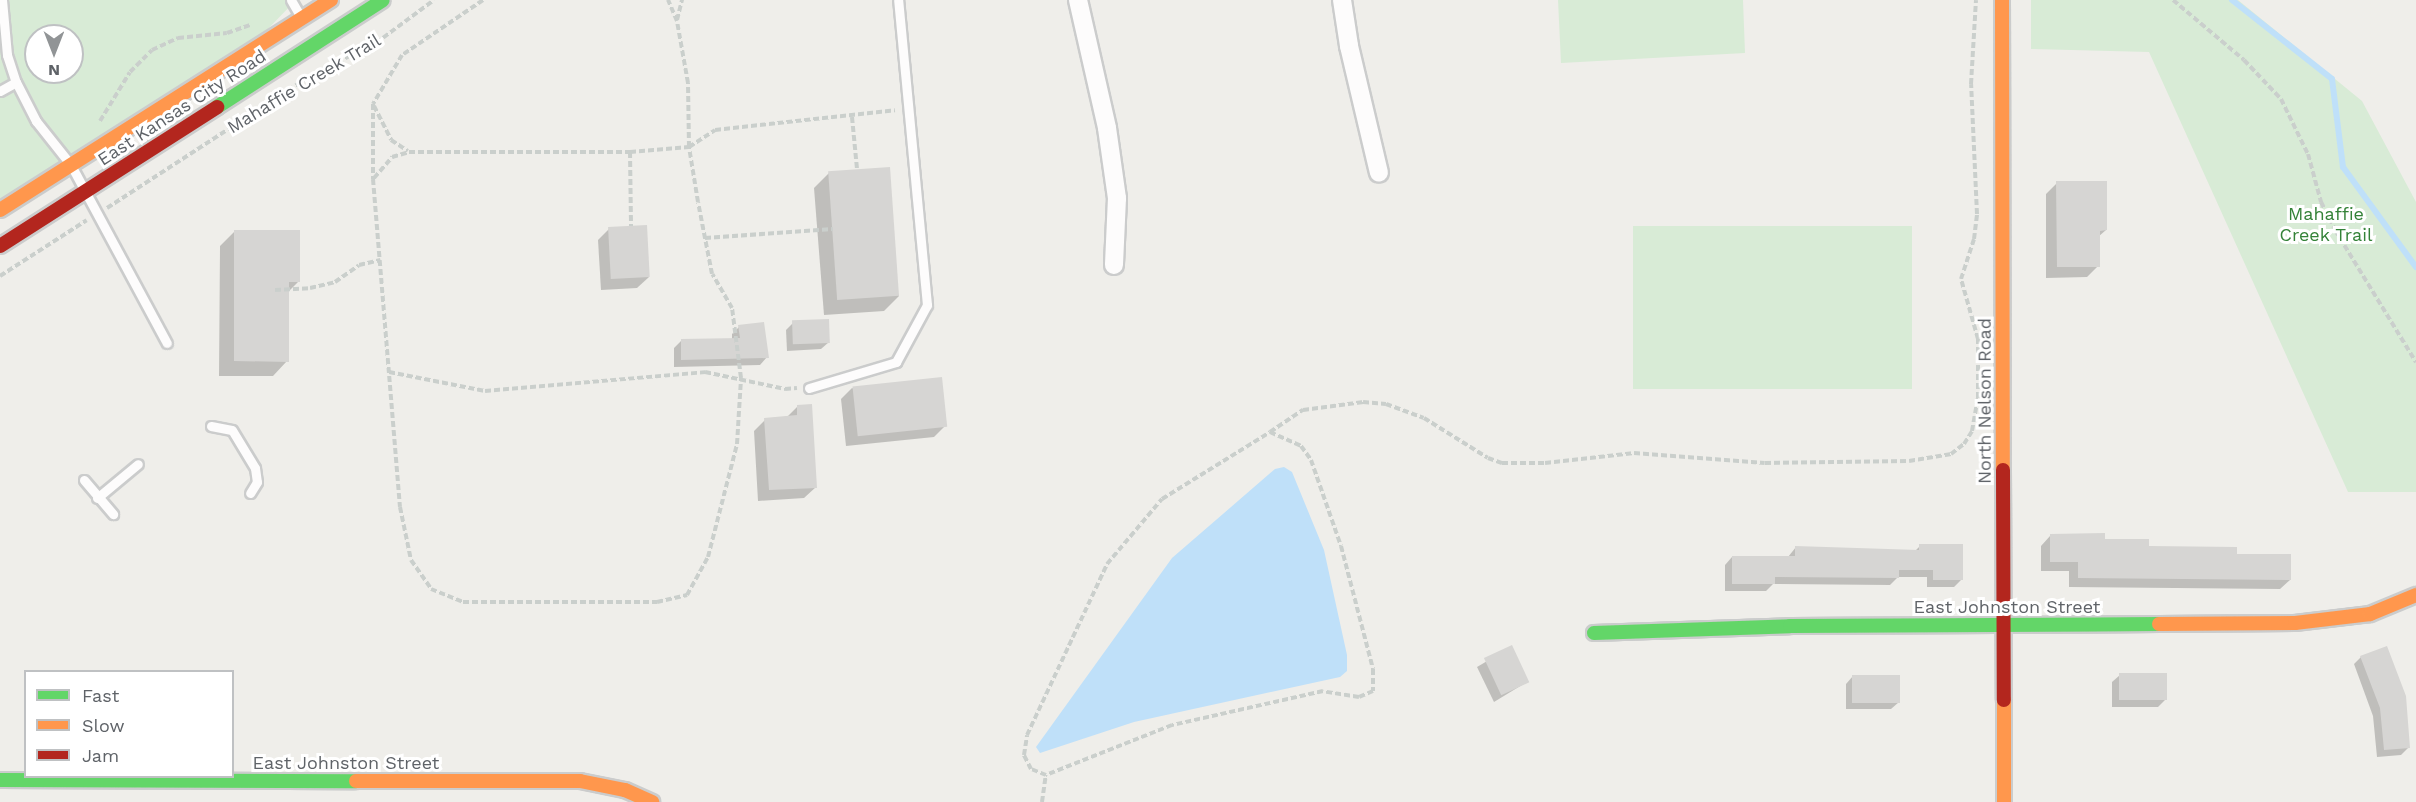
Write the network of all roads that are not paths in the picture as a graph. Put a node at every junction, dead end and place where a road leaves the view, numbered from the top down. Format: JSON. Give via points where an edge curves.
{"nodes":[{"id":1,"x":2,"y":0,"type":"edge"},
{"id":2,"x":291,"y":0,"type":"edge"},
{"id":3,"x":331,"y":0,"type":"edge"},
{"id":4,"x":383,"y":0,"type":"edge"},
{"id":5,"x":898,"y":0,"type":"edge"},
{"id":6,"x":1078,"y":0,"type":"edge"},
{"id":7,"x":1342,"y":0,"type":"edge"},
{"id":8,"x":2002,"y":0,"type":"edge"},
{"id":9,"x":302,"y":19,"type":"junction"},
{"id":10,"x":16,"y":82,"type":"junction"},
{"id":11,"x":0,"y":91,"type":"edge"},
{"id":12,"x":71,"y":165,"type":"junction"},
{"id":13,"x":1379,"y":172,"type":"dead end"},
{"id":14,"x":86,"y":192,"type":"junction"},
{"id":15,"x":0,"y":210,"type":"edge"},
{"id":16,"x":0,"y":246,"type":"edge"},
{"id":17,"x":1114,"y":265,"type":"dead end"},
{"id":18,"x":167,"y":343,"type":"dead end"},
{"id":19,"x":809,"y":388,"type":"road end"},
{"id":20,"x":211,"y":426,"type":"dead end"},
{"id":21,"x":138,"y":464,"type":"dead end"},
{"id":22,"x":84,"y":480,"type":"dead end"},
{"id":23,"x":250,"y":493,"type":"dead end"},
{"id":24,"x":97,"y":498,"type":"junction"},
{"id":25,"x":113,"y":514,"type":"dead end"},
{"id":26,"x":2414,"y":601,"type":"edge"},
{"id":27,"x":2003,"y":626,"type":"junction"},
{"id":28,"x":1594,"y":633,"type":"dead end"},
{"id":29,"x":0,"y":780,"type":"edge"},
{"id":30,"x":652,"y":802,"type":"edge"},
{"id":31,"x":2004,"y":802,"type":"edge"}],
"edges":[{"from":1,"to":10,"type":"lane","via":[[7,55]]},
{"from":2,"to":9,"type":"lane"},
{"from":3,"to":9,"type":"street","name":"East Kansas City Road"},
{"from":4,"to":14,"type":"street","name":"East Kansas City Road"},
{"from":5,"to":19,"type":"lane","via":[[927,305],[896,362]]},
{"from":6,"to":17,"type":"street","via":[[1107,128],[1117,198]]},
{"from":7,"to":13,"type":"street"},
{"from":8,"to":27,"type":"street","name":"North Nelson Road"},
{"from":9,"to":12,"type":"street","name":"East Kansas City Road"},
{"from":10,"to":11,"type":"lane"},
{"from":10,"to":12,"type":"lane","via":[[36,121]]},
{"from":12,"to":14,"type":"lane"},
{"from":12,"to":15,"type":"street","name":"East Kansas City Road"},
{"from":14,"to":16,"type":"street","name":"East Kansas City Road"},
{"from":14,"to":18,"type":"lane"},
{"from":20,"to":23,"type":"lane","via":[[232,430],[255,468],[257,482]]},
{"from":21,"to":24,"type":"lane"},
{"from":22,"to":24,"type":"lane"},
{"from":24,"to":25,"type":"lane"},
{"from":26,"to":27,"type":"street","name":"East Johnston Street","via":[[2326,621]]},
{"from":27,"to":28,"type":"street","name":"East Johnston Street","via":[[1790,626]]},
{"from":27,"to":31,"type":"street","name":"North Nelson Road"},
{"from":29,"to":30,"type":"street","name":"East Johnston Street","via":[[580,781],[625,790]]}]}
